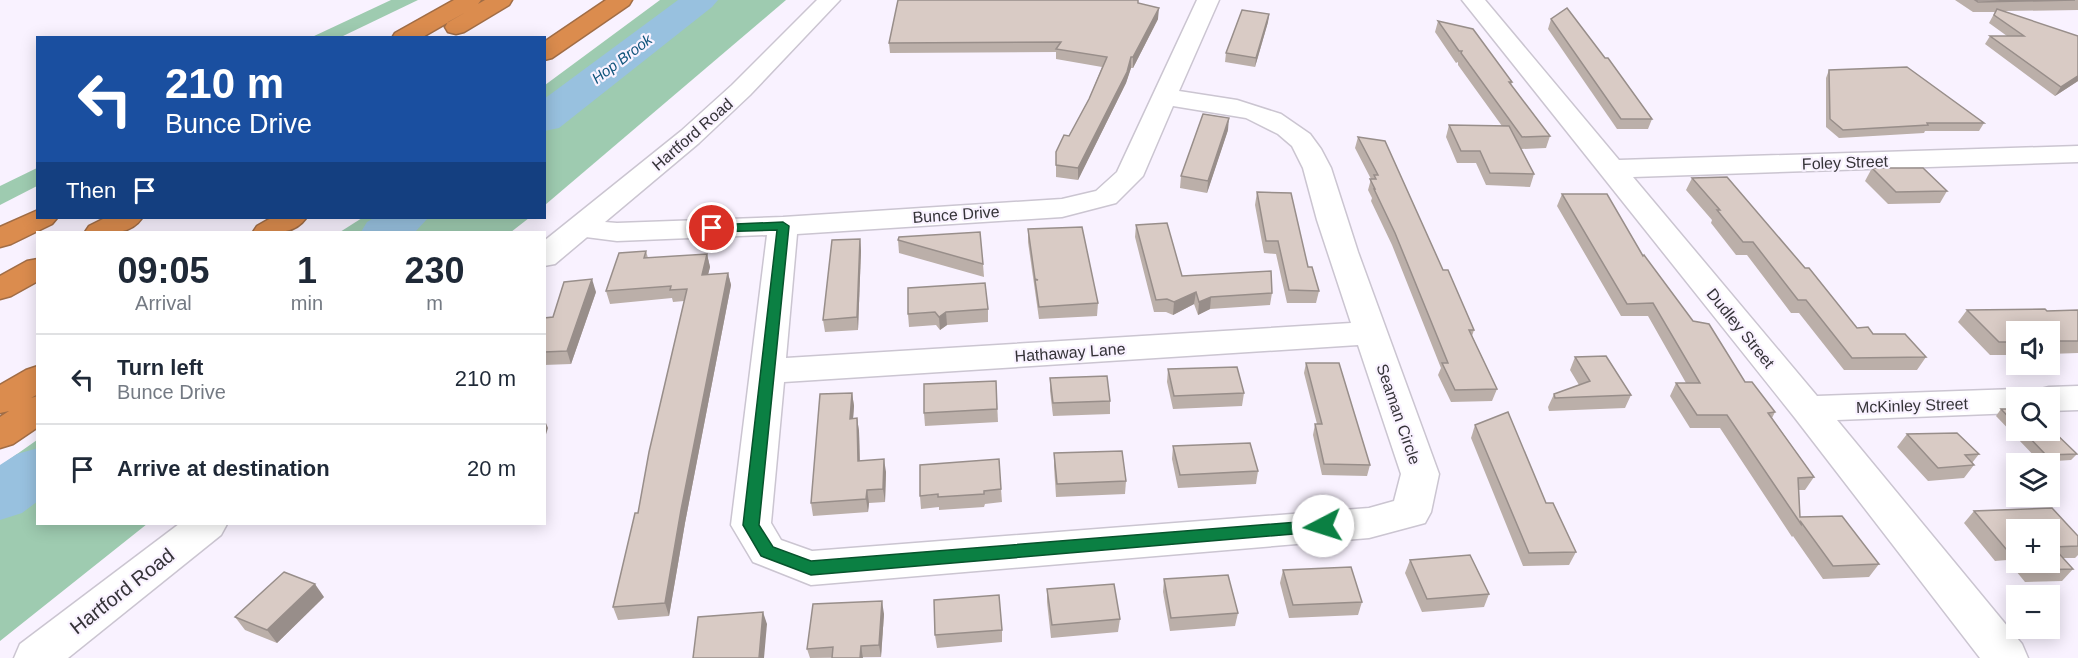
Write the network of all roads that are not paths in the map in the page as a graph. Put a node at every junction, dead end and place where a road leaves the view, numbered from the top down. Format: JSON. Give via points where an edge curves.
{"nodes":[{"id":1,"x":470,"y":0,"type":"edge"},
{"id":2,"x":501,"y":0,"type":"edge"},
{"id":3,"x":621,"y":0,"type":"edge"},
{"id":4,"x":829,"y":0,"type":"edge"},
{"id":5,"x":1208,"y":0,"type":"edge"},
{"id":6,"x":1473,"y":0,"type":"edge"},
{"id":7,"x":407,"y":36,"type":"edge"},
{"id":8,"x":443,"y":36,"type":"edge"},
{"id":9,"x":546,"y":52,"type":"edge"},
{"id":10,"x":1165,"y":97,"type":"junction"},
{"id":11,"x":2078,"y":154,"type":"edge"},
{"id":12,"x":1612,"y":169,"type":"junction"},
{"id":13,"x":40,"y":219,"type":"edge"},
{"id":14,"x":125,"y":219,"type":"edge"},
{"id":15,"x":289,"y":219,"type":"edge"},
{"id":16,"x":306,"y":219,"type":"edge"},
{"id":17,"x":783,"y":226,"type":"junction"},
{"id":18,"x":580,"y":229,"type":"junction"},
{"id":19,"x":102,"y":231,"type":"edge"},
{"id":20,"x":270,"y":231,"type":"edge"},
{"id":21,"x":290,"y":231,"type":"edge"},
{"id":22,"x":0,"y":238,"type":"edge"},
{"id":23,"x":546,"y":255,"type":"edge"},
{"id":24,"x":36,"y":269,"type":"edge"},
{"id":25,"x":0,"y":289,"type":"edge"},
{"id":26,"x":1372,"y":333,"type":"junction"},
{"id":27,"x":769,"y":371,"type":"junction"},
{"id":28,"x":36,"y":379,"type":"edge"},
{"id":29,"x":2078,"y":398,"type":"edge"},
{"id":30,"x":2060,"y":399,"type":"edge"},
{"id":31,"x":0,"y":401,"type":"edge"},
{"id":32,"x":2006,"y":401,"type":"edge"},
{"id":33,"x":1808,"y":409,"type":"junction"},
{"id":34,"x":36,"y":410,"type":"edge"},
{"id":35,"x":0,"y":435,"type":"edge"},
{"id":36,"x":206,"y":525,"type":"edge"},
{"id":37,"x":36,"y":658,"type":"edge"},
{"id":38,"x":2006,"y":658,"type":"edge"}],
"edges":[{"from":1,"to":7,"type":"highway"},
{"from":2,"to":8,"type":"highway"},
{"from":3,"to":9,"type":"highway"},
{"from":4,"to":18,"type":"street","name":"Hartford Road","via":[[733,98]]},
{"from":5,"to":10,"type":"street","name":"Bunce Drive"},
{"from":6,"to":12,"type":"street","name":"Dudley Street"},
{"from":10,"to":17,"type":"street","name":"Bunce Drive","via":[[1129,176],[1106,197],[1062,208]]},
{"from":10,"to":26,"type":"street","name":"Seaman Circle","via":[[1246,111],[1276,122],[1301,140],[1317,166]]},
{"from":11,"to":12,"type":"street","name":"Foley Street"},
{"from":12,"to":33,"type":"street","name":"Dudley Street"},
{"from":13,"to":22,"type":"highway"},
{"from":14,"to":19,"type":"highway"},
{"from":15,"to":20,"type":"highway"},
{"from":16,"to":21,"type":"highway"},
{"from":17,"to":18,"type":"street","name":"Bunce Drive","via":[[617,232]]},
{"from":17,"to":27,"type":"street","name":"Seaman Circle"},
{"from":18,"to":23,"type":"street","name":"Hartford Road"},
{"from":24,"to":25,"type":"highway"},
{"from":26,"to":27,"type":"street","name":"Hathaway Lane"},
{"from":26,"to":27,"type":"street","name":"Seaman Circle","via":[[1420,474],[1411,512],[1370,523],[811,568],[767,552],[751,525]]},
{"from":28,"to":31,"type":"highway"},
{"from":29,"to":30,"type":"street"},
{"from":32,"to":33,"type":"street","name":"McKinley Street"},
{"from":33,"to":38,"type":"street","name":"Dudley Street"},
{"from":34,"to":35,"type":"highway"},
{"from":36,"to":37,"type":"street","name":"Hartford Road"}]}
